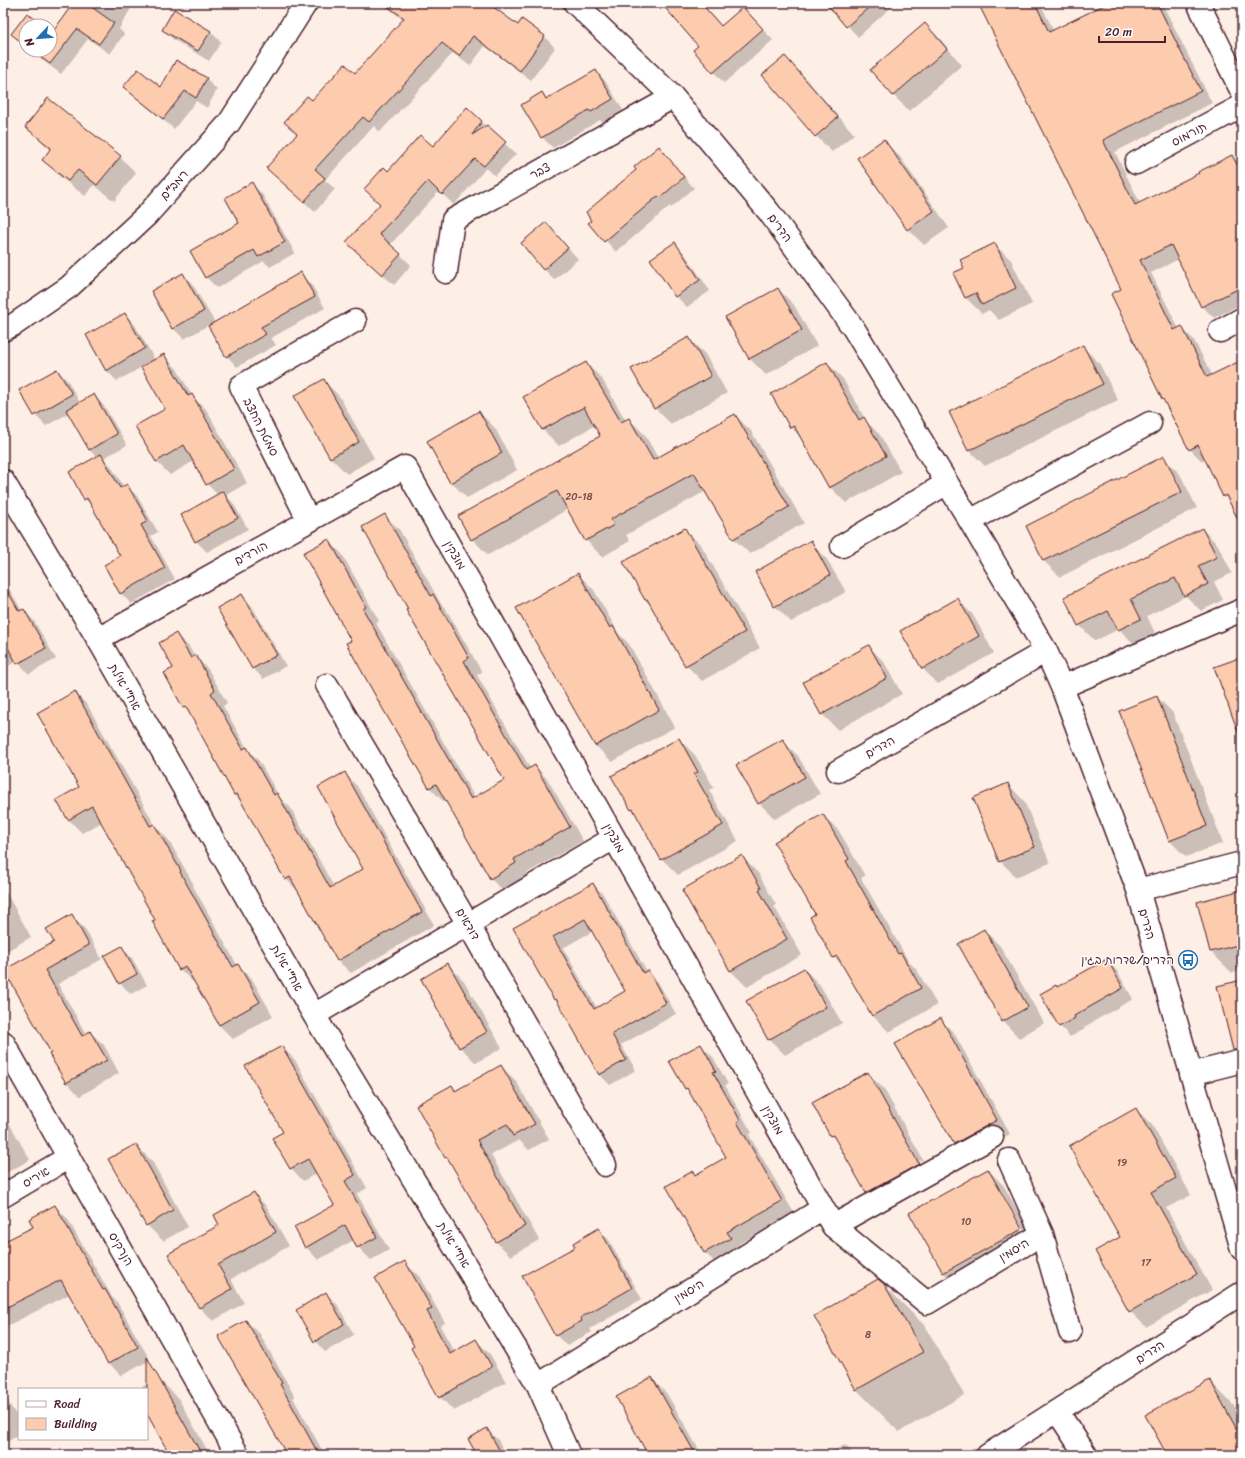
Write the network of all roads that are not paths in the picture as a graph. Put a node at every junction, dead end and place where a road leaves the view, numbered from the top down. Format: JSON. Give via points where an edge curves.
{"nodes":[{"id":1,"x":306,"y":3,"type":"edge"},
{"id":2,"x":575,"y":3,"type":"edge"},
{"id":3,"x":1198,"y":3,"type":"edge"},
{"id":4,"x":1242,"y":92,"type":"edge"},
{"id":5,"x":673,"y":97,"type":"junction"},
{"id":6,"x":1242,"y":106,"type":"edge"},
{"id":7,"x":1136,"y":163,"type":"dead end"},
{"id":8,"x":446,"y":272,"type":"dead end"},
{"id":9,"x":1242,"y":319,"type":"edge"},
{"id":10,"x":355,"y":321,"type":"dead end"},
{"id":11,"x":3,"y":330,"type":"edge"},
{"id":12,"x":1220,"y":331,"type":"dead end"},
{"id":13,"x":1150,"y":423,"type":"dead end"},
{"id":14,"x":405,"y":467,"type":"joint"},
{"id":15,"x":3,"y":481,"type":"edge"},
{"id":16,"x":947,"y":483,"type":"junction"},
{"id":17,"x":970,"y":520,"type":"junction"},
{"id":18,"x":309,"y":521,"type":"junction"},
{"id":19,"x":842,"y":546,"type":"dead end"},
{"id":20,"x":1242,"y":610,"type":"edge"},
{"id":21,"x":98,"y":639,"type":"junction"},
{"id":22,"x":1046,"y":651,"type":"junction"},
{"id":23,"x":327,"y":685,"type":"dead end"},
{"id":24,"x":1062,"y":687,"type":"junction"},
{"id":25,"x":838,"y":771,"type":"dead end"},
{"id":26,"x":614,"y":838,"type":"junction"},
{"id":27,"x":1242,"y":863,"type":"edge"},
{"id":28,"x":1138,"y":890,"type":"junction"},
{"id":29,"x":468,"y":924,"type":"junction"},
{"id":30,"x":314,"y":1015,"type":"junction"},
{"id":31,"x":3,"y":1042,"type":"edge"},
{"id":32,"x":1242,"y":1061,"type":"edge"},
{"id":33,"x":1191,"y":1074,"type":"junction"},
{"id":34,"x":992,"y":1137,"type":"dead end"},
{"id":35,"x":69,"y":1157,"type":"junction"},
{"id":36,"x":1009,"y":1160,"type":"dead end"},
{"id":37,"x":605,"y":1164,"type":"dead end"},
{"id":38,"x":3,"y":1196,"type":"edge"},
{"id":39,"x":828,"y":1217,"type":"junction"},
{"id":40,"x":1042,"y":1234,"type":"junction"},
{"id":41,"x":1242,"y":1249,"type":"edge"},
{"id":42,"x":1242,"y":1293,"type":"edge"},
{"id":43,"x":1070,"y":1332,"type":"dead end"},
{"id":44,"x":538,"y":1385,"type":"junction"},
{"id":45,"x":1057,"y":1411,"type":"junction"},
{"id":46,"x":238,"y":1455,"type":"edge"},
{"id":47,"x":569,"y":1455,"type":"edge"},
{"id":48,"x":988,"y":1455,"type":"edge"},
{"id":49,"x":1086,"y":1455,"type":"edge"}],
"edges":[{"from":1,"to":11,"type":"street","name":"רמב\"ם","via":[[229,123],[147,215],[69,287]]},
{"from":2,"to":5,"type":"street","name":"הדרים"},
{"from":3,"to":4,"type":"street"},
{"from":5,"to":8,"type":"street","name":"צבר","via":[[453,220]]},
{"from":5,"to":16,"type":"street","name":"הדרים","via":[[769,212],[854,329]]},
{"from":6,"to":7,"type":"street","name":"תורמוס"},
{"from":9,"to":12,"type":"street"},
{"from":10,"to":18,"type":"street","name":"סמטת החצב","via":[[241,386]]},
{"from":13,"to":17,"type":"street"},
{"from":14,"to":18,"type":"street","name":"הורדים"},
{"from":14,"to":26,"type":"street","name":"מוצקין"},
{"from":15,"to":21,"type":"street","name":"אח\"י אילת"},
{"from":16,"to":17,"type":"street","name":"הדרים"},
{"from":16,"to":19,"type":"street"},
{"from":17,"to":22,"type":"street","name":"הדרים"},
{"from":18,"to":21,"type":"street","name":"הורדים"},
{"from":20,"to":24,"type":"street"},
{"from":21,"to":30,"type":"street","name":"אח\"י אילת"},
{"from":22,"to":24,"type":"street","name":"הדרים"},
{"from":22,"to":25,"type":"street","name":"הדרים"},
{"from":23,"to":29,"type":"street","name":"דודאים"},
{"from":24,"to":28,"type":"street","name":"הדרים"},
{"from":26,"to":29,"type":"street"},
{"from":26,"to":39,"type":"street","name":"מוצקין"},
{"from":27,"to":28,"type":"street"},
{"from":28,"to":33,"type":"street","name":"הדרים"},
{"from":29,"to":30,"type":"street"},
{"from":29,"to":37,"type":"street","name":"דודאים"},
{"from":30,"to":44,"type":"street","name":"אח\"י אילת"},
{"from":31,"to":35,"type":"street","name":"הנרקיס"},
{"from":32,"to":33,"type":"street"},
{"from":33,"to":41,"type":"street","name":"הדרים"},
{"from":34,"to":39,"type":"street","name":"היסמין"},
{"from":35,"to":38,"type":"street","name":"איריס"},
{"from":35,"to":46,"type":"street","name":"הנרקיס"},
{"from":36,"to":40,"type":"street","name":"היסמין"},
{"from":39,"to":40,"type":"street","name":"היסמין","via":[[927,1303]]},
{"from":39,"to":44,"type":"street","name":"היסמין"},
{"from":40,"to":43,"type":"street","name":"היסמין"},
{"from":42,"to":45,"type":"street","name":"הדרים"},
{"from":44,"to":47,"type":"street","name":"אח\"י אילת"},
{"from":45,"to":48,"type":"street","name":"הדרים"},
{"from":45,"to":49,"type":"street"}]}
